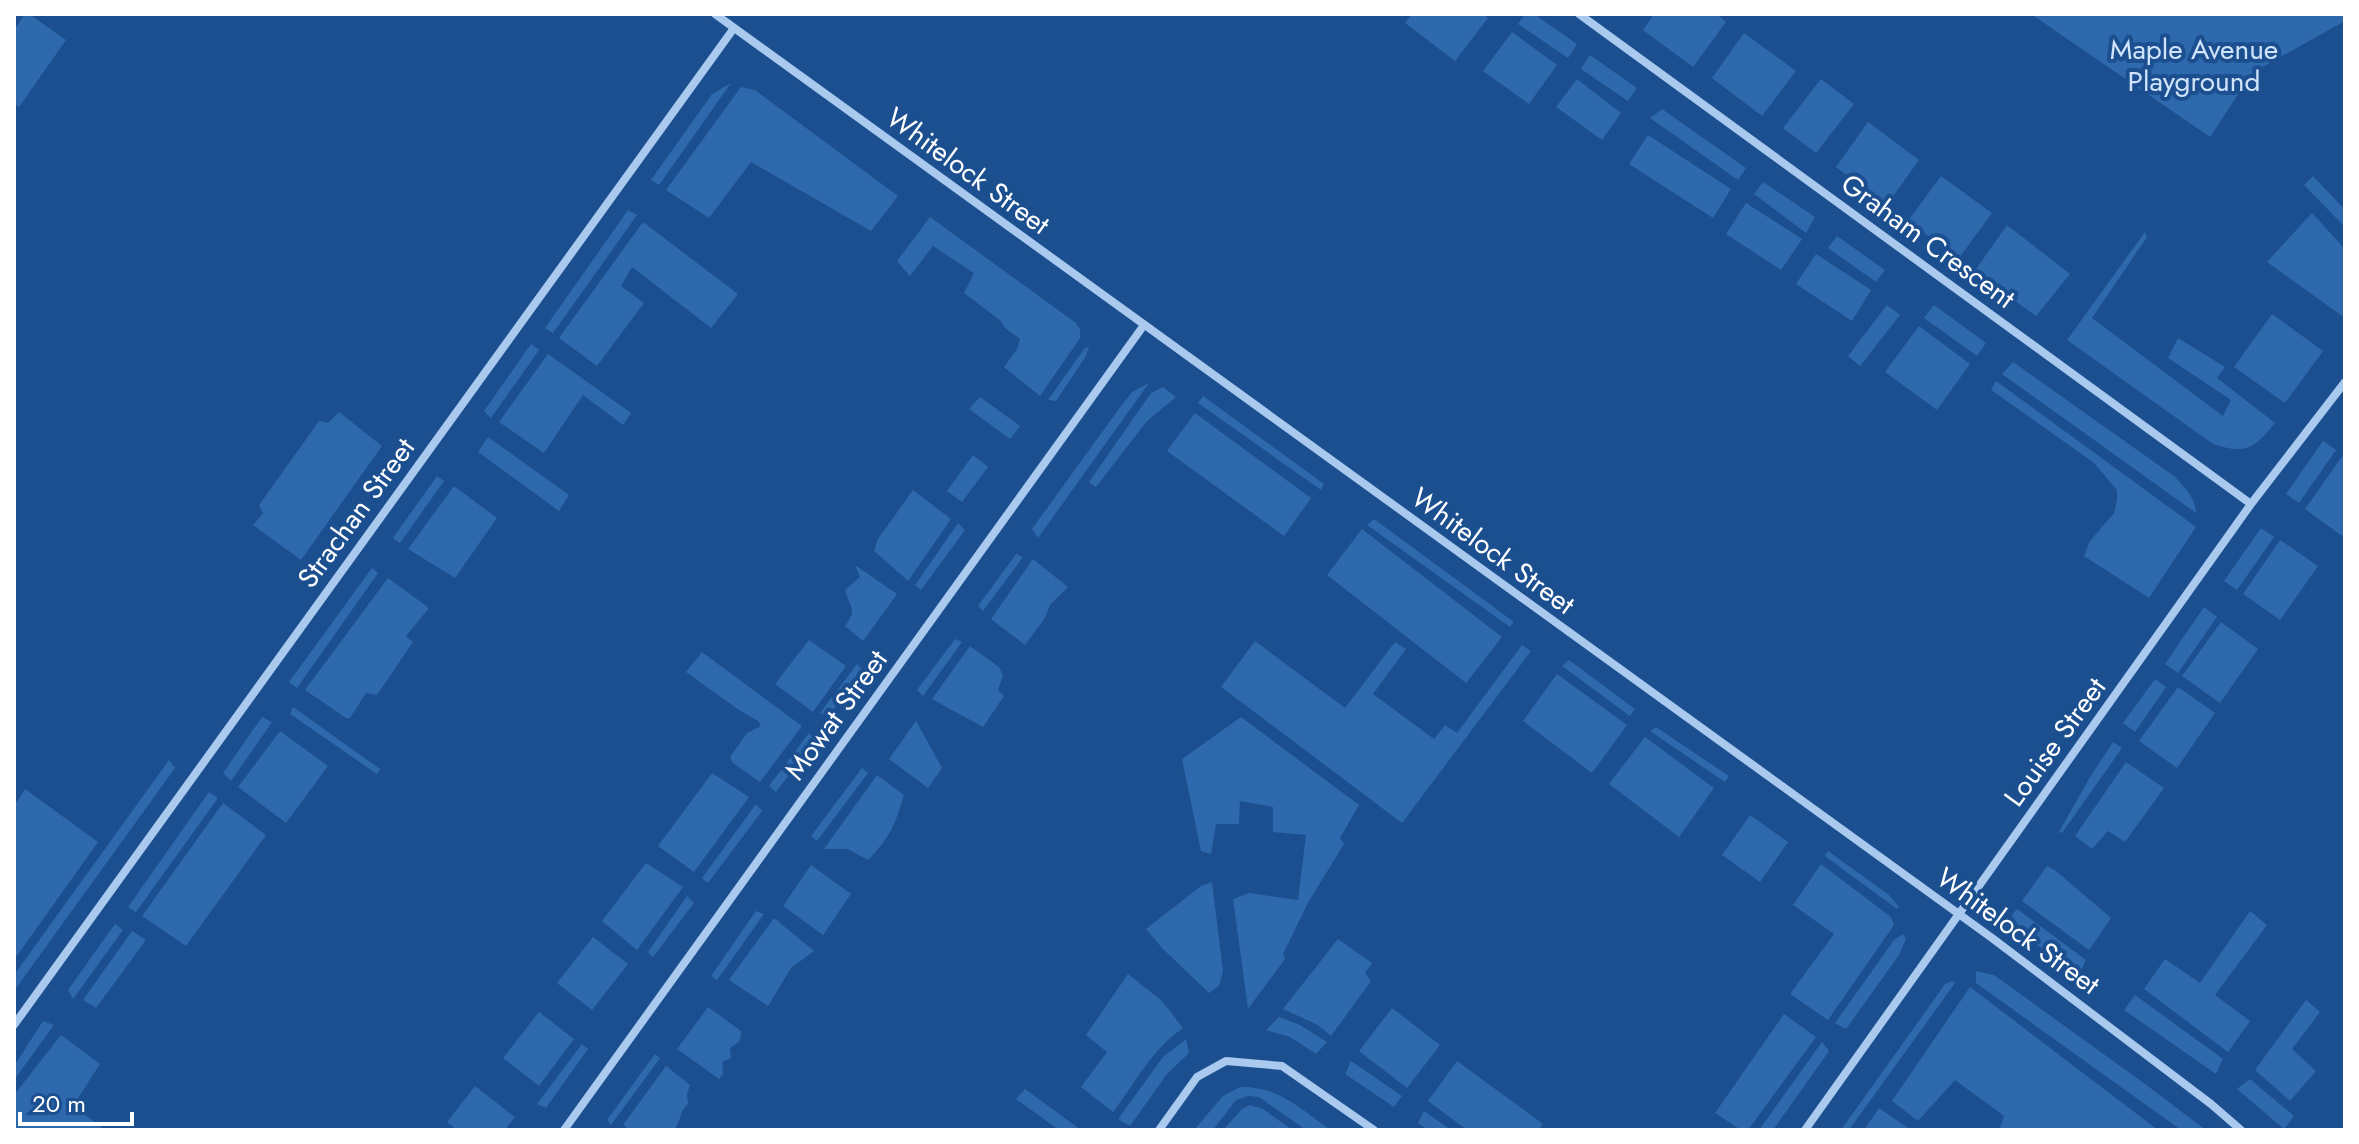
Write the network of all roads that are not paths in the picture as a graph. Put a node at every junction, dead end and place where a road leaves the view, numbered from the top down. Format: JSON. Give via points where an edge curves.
{"nodes":[{"id":1,"x":715,"y":14,"type":"edge"},
{"id":2,"x":1579,"y":14,"type":"edge"},
{"id":3,"x":734,"y":28,"type":"junction"},
{"id":4,"x":1144,"y":325,"type":"junction"},
{"id":5,"x":2345,"y":382,"type":"edge"},
{"id":6,"x":2251,"y":504,"type":"junction"},
{"id":7,"x":1959,"y":915,"type":"junction"},
{"id":8,"x":14,"y":1025,"type":"edge"},
{"id":9,"x":564,"y":1130,"type":"edge"},
{"id":10,"x":1159,"y":1130,"type":"edge"},
{"id":11,"x":1374,"y":1130,"type":"edge"},
{"id":12,"x":1805,"y":1130,"type":"edge"},
{"id":13,"x":2241,"y":1130,"type":"edge"}],
"edges":[{"from":1,"to":3,"type":"street","name":"Whitelock Street"},
{"from":2,"to":6,"type":"street","name":"Graham Crescent"},
{"from":3,"to":4,"type":"street","name":"Whitelock Street"},
{"from":3,"to":8,"type":"street","name":"Strachan Street"},
{"from":4,"to":7,"type":"street","name":"Whitelock Street"},
{"from":4,"to":9,"type":"street","name":"Mowat Street"},
{"from":5,"to":6,"type":"street","name":"Louise Street"},
{"from":6,"to":7,"type":"street","name":"Louise Street"},
{"from":7,"to":12,"type":"street","name":"Louise Street"},
{"from":7,"to":13,"type":"street","name":"Whitelock Street"},
{"from":10,"to":11,"type":"street","via":[[1197,1077],[1226,1061],[1282,1066]]}]}
